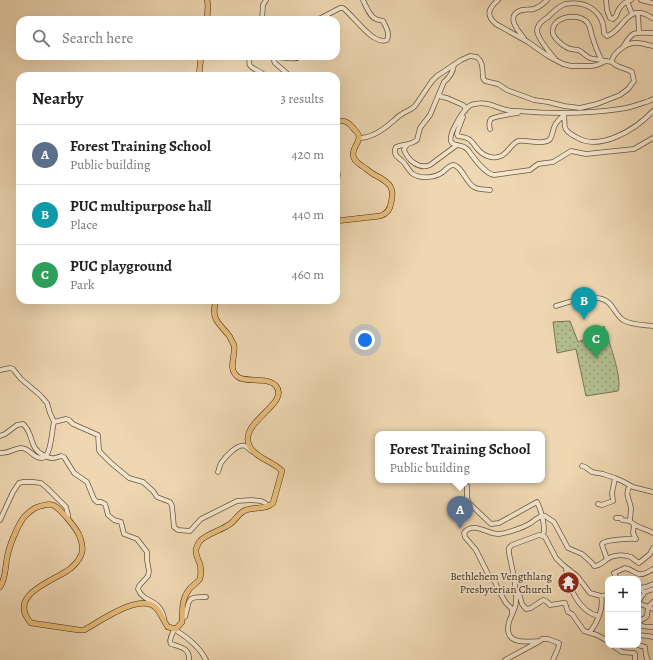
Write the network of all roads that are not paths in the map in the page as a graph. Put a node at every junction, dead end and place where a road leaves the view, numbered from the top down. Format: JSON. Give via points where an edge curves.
{"nodes":[{"id":1,"x":207,"y":0,"type":"edge"},
{"id":2,"x":266,"y":0,"type":"edge"},
{"id":3,"x":363,"y":0,"type":"edge"},
{"id":4,"x":498,"y":0,"type":"edge"},
{"id":5,"x":547,"y":0,"type":"edge"},
{"id":6,"x":606,"y":0,"type":"edge"},
{"id":7,"x":629,"y":0,"type":"edge"},
{"id":8,"x":641,"y":0,"type":"edge"},
{"id":9,"x":653,"y":3,"type":"edge"},
{"id":10,"x":638,"y":13,"type":"junction"},
{"id":11,"x":632,"y":14,"type":"junction"},
{"id":12,"x":207,"y":16,"type":"edge"},
{"id":13,"x":262,"y":16,"type":"edge"},
{"id":14,"x":325,"y":16,"type":"edge"},
{"id":15,"x":653,"y":18,"type":"edge"},
{"id":16,"x":639,"y":32,"type":"junction"},
{"id":17,"x":653,"y":34,"type":"edge"},
{"id":18,"x":528,"y":42,"type":"junction"},
{"id":19,"x":653,"y":46,"type":"edge"},
{"id":20,"x":621,"y":49,"type":"junction"},
{"id":21,"x":555,"y":59,"type":"junction"},
{"id":22,"x":601,"y":59,"type":"junction"},
{"id":23,"x":201,"y":60,"type":"edge"},
{"id":24,"x":250,"y":60,"type":"edge"},
{"id":25,"x":274,"y":60,"type":"edge"},
{"id":26,"x":606,"y":61,"type":"junction"},
{"id":27,"x":612,"y":62,"type":"junction"},
{"id":28,"x":454,"y":65,"type":"junction"},
{"id":29,"x":199,"y":72,"type":"edge"},
{"id":30,"x":261,"y":72,"type":"edge"},
{"id":31,"x":285,"y":72,"type":"edge"},
{"id":32,"x":439,"y":95,"type":"junction"},
{"id":33,"x":653,"y":99,"type":"edge"},
{"id":34,"x":465,"y":111,"type":"junction"},
{"id":35,"x":653,"y":111,"type":"edge"},
{"id":36,"x":532,"y":112,"type":"junction"},
{"id":37,"x":565,"y":114,"type":"junction"},
{"id":38,"x":340,"y":121,"type":"edge"},
{"id":39,"x":490,"y":129,"type":"dead end"},
{"id":40,"x":359,"y":138,"type":"junction"},
{"id":41,"x":653,"y":138,"type":"edge"},
{"id":42,"x":408,"y":144,"type":"junction"},
{"id":43,"x":457,"y":145,"type":"junction"},
{"id":44,"x":490,"y":190,"type":"dead end"},
{"id":45,"x":340,"y":221,"type":"edge"},
{"id":46,"x":215,"y":304,"type":"edge"},
{"id":47,"x":556,"y":306,"type":"dead end"},
{"id":48,"x":653,"y":326,"type":"edge"},
{"id":49,"x":0,"y":370,"type":"edge"},
{"id":50,"x":54,"y":422,"type":"junction"},
{"id":51,"x":0,"y":436,"type":"edge"},
{"id":52,"x":0,"y":453,"type":"edge"},
{"id":53,"x":255,"y":453,"type":"junction"},
{"id":54,"x":46,"y":456,"type":"junction"},
{"id":55,"x":582,"y":466,"type":"dead end"},
{"id":56,"x":218,"y":472,"type":"dead end"},
{"id":57,"x":614,"y":478,"type":"junction"},
{"id":58,"x":467,"y":486,"type":"dead end"},
{"id":59,"x":630,"y":486,"type":"junction"},
{"id":60,"x":653,"y":492,"type":"edge"},
{"id":61,"x":598,"y":504,"type":"dead end"},
{"id":62,"x":269,"y":506,"type":"junction"},
{"id":63,"x":542,"y":515,"type":"junction"},
{"id":64,"x":616,"y":518,"type":"dead end"},
{"id":65,"x":68,"y":519,"type":"junction"},
{"id":66,"x":0,"y":520,"type":"edge"},
{"id":67,"x":630,"y":521,"type":"junction"},
{"id":68,"x":634,"y":525,"type":"junction"},
{"id":69,"x":653,"y":533,"type":"edge"},
{"id":70,"x":543,"y":536,"type":"junction"},
{"id":71,"x":653,"y":548,"type":"edge"},
{"id":72,"x":607,"y":559,"type":"junction"},
{"id":73,"x":566,"y":568,"type":"junction"},
{"id":74,"x":653,"y":569,"type":"edge"},
{"id":75,"x":616,"y":576,"type":"edge"},
{"id":76,"x":516,"y":584,"type":"junction"},
{"id":77,"x":653,"y":584,"type":"edge"},
{"id":78,"x":1,"y":585,"type":"edge"},
{"id":79,"x":641,"y":588,"type":"edge"},
{"id":80,"x":653,"y":589,"type":"edge"},
{"id":81,"x":641,"y":590,"type":"edge"},
{"id":82,"x":645,"y":592,"type":"junction"},
{"id":83,"x":605,"y":595,"type":"edge"},
{"id":84,"x":601,"y":596,"type":"junction"},
{"id":85,"x":206,"y":597,"type":"dead end"},
{"id":86,"x":641,"y":598,"type":"edge"},
{"id":87,"x":653,"y":602,"type":"edge"},
{"id":88,"x":641,"y":605,"type":"edge"},
{"id":89,"x":648,"y":606,"type":"junction"},
{"id":90,"x":653,"y":608,"type":"edge"},
{"id":91,"x":512,"y":614,"type":"junction"},
{"id":92,"x":599,"y":616,"type":"junction"},
{"id":93,"x":182,"y":618,"type":"junction"},
{"id":94,"x":641,"y":620,"type":"edge"},
{"id":95,"x":164,"y":622,"type":"junction"},
{"id":96,"x":641,"y":625,"type":"edge"},
{"id":97,"x":653,"y":627,"type":"edge"},
{"id":98,"x":175,"y":629,"type":"junction"},
{"id":99,"x":590,"y":632,"type":"junction"},
{"id":100,"x":641,"y":635,"type":"edge"},
{"id":101,"x":653,"y":637,"type":"edge"},
{"id":102,"x":605,"y":639,"type":"edge"},
{"id":103,"x":540,"y":641,"type":"junction"},
{"id":104,"x":641,"y":646,"type":"edge"},
{"id":105,"x":616,"y":648,"type":"edge"},
{"id":106,"x":189,"y":660,"type":"edge"},
{"id":107,"x":206,"y":660,"type":"edge"},
{"id":108,"x":505,"y":660,"type":"edge"},
{"id":109,"x":554,"y":660,"type":"edge"},
{"id":110,"x":635,"y":660,"type":"edge"},
{"id":111,"x":648,"y":660,"type":"edge"}],
"edges":[{"from":1,"to":12,"type":"main road"},
{"from":2,"to":13,"type":"street"},
{"from":3,"to":14,"type":"street","via":[[372,16],[382,21],[388,32],[387,40],[373,37],[343,8]]},
{"from":4,"to":18,"type":"street","via":[[489,11],[490,18]]},
{"from":5,"to":18,"type":"street","via":[[535,9],[520,11],[513,18],[514,25]]},
{"from":6,"to":7,"type":"street","via":[[608,15],[613,19]]},
{"from":7,"to":11,"type":"street"},
{"from":8,"to":9,"type":"street"},
{"from":10,"to":11,"type":"street"},
{"from":10,"to":15,"type":"street"},
{"from":10,"to":16,"type":"street"},
{"from":11,"to":21,"type":"street","via":[[607,36],[600,17],[592,6],[572,2],[565,4],[537,28],[539,36]]},
{"from":16,"to":17,"type":"street"},
{"from":16,"to":20,"type":"street","via":[[631,35]]},
{"from":18,"to":21,"type":"street"},
{"from":19,"to":20,"type":"street","via":[[632,43]]},
{"from":20,"to":27,"type":"street","via":[[614,55]]},
{"from":21,"to":26,"type":"street","via":[[563,64],[581,66]]},
{"from":22,"to":22,"type":"street","via":[[595,60],[579,50],[568,49],[554,36],[555,24],[571,16],[586,21],[591,28],[592,38]]},
{"from":22,"to":26,"type":"street"},
{"from":23,"to":29,"type":"main road"},
{"from":24,"to":30,"type":"street","via":[[250,65]]},
{"from":25,"to":31,"type":"street"},
{"from":26,"to":27,"type":"street"},
{"from":27,"to":28,"type":"street","via":[[632,72],[632,85],[620,95],[580,108],[534,100],[485,81],[481,61],[477,57],[470,56]]},
{"from":28,"to":32,"type":"street"},
{"from":28,"to":40,"type":"street","via":[[434,78],[413,109],[378,132]]},
{"from":32,"to":34,"type":"street","via":[[463,105]]},
{"from":32,"to":42,"type":"street","via":[[430,115],[420,128],[417,140]]},
{"from":33,"to":37,"type":"street","via":[[621,109]]},
{"from":34,"to":36,"type":"street","via":[[474,104],[482,103],[507,110]]},
{"from":34,"to":37,"type":"street","via":[[458,136],[469,138],[480,152],[495,157],[504,154],[518,141],[549,141],[555,124]]},
{"from":34,"to":43,"type":"street","via":[[451,135],[451,141]]},
{"from":35,"to":37,"type":"street","via":[[622,134],[599,142],[580,139],[568,131],[565,127]]},
{"from":36,"to":37,"type":"street"},
{"from":36,"to":39,"type":"street","via":[[492,119]]},
{"from":38,"to":40,"type":"main road","via":[[351,124]]},
{"from":40,"to":45,"type":"main road","via":[[354,147],[354,158],[356,162],[389,184],[392,196],[390,210],[380,216]]},
{"from":41,"to":43,"type":"street","via":[[634,149],[586,154],[572,151],[553,162],[538,164],[530,170],[494,175],[486,172],[465,147]]},
{"from":42,"to":43,"type":"street","via":[[404,150],[407,155],[416,165],[425,167],[430,166]]},
{"from":42,"to":44,"type":"street","via":[[396,147],[395,154],[414,174],[434,177],[454,166],[472,186]]},
{"from":46,"to":53,"type":"main road","via":[[215,318],[234,345],[232,365],[235,374],[239,378],[272,383],[278,391],[278,398],[274,404],[249,432],[249,446]]},
{"from":47,"to":48,"type":"street","via":[[600,298],[608,302],[622,319]]},
{"from":49,"to":50,"type":"street","via":[[13,369],[40,395],[47,403]]},
{"from":50,"to":54,"type":"street"},
{"from":50,"to":62,"type":"street","via":[[66,419],[98,435],[99,450],[110,463],[129,478],[143,482],[157,497],[170,502],[174,527],[178,530],[190,531],[201,519],[237,501],[261,501]]},
{"from":51,"to":54,"type":"street","via":[[23,424],[36,450]]},
{"from":52,"to":54,"type":"street","via":[[21,448],[42,459]]},
{"from":53,"to":56,"type":"street","via":[[244,446],[238,446],[221,463]]},
{"from":53,"to":62,"type":"main road","via":[[282,471],[274,502]]},
{"from":54,"to":95,"type":"street","via":[[54,459],[61,456],[65,458],[74,473],[87,482],[94,499],[105,504],[108,514],[121,522],[124,534],[137,539],[147,551],[147,578],[138,589],[142,596],[160,608]]},
{"from":55,"to":57,"type":"street","via":[[592,472]]},
{"from":57,"to":59,"type":"street"},
{"from":57,"to":61,"type":"street","via":[[613,501],[602,506]]},
{"from":58,"to":63,"type":"street","via":[[469,503],[491,524],[537,502]]},
{"from":59,"to":60,"type":"street"},
{"from":59,"to":67,"type":"street","via":[[627,493],[631,509]]},
{"from":62,"to":93,"type":"main road","via":[[242,512],[230,524],[199,541],[196,556],[200,576],[184,599]]},
{"from":63,"to":70,"type":"street"},
{"from":63,"to":72,"type":"street","via":[[554,522],[568,548],[582,554],[594,566]]},
{"from":63,"to":91,"type":"street","via":[[529,524],[502,533],[493,534],[473,528],[464,533],[512,609]]},
{"from":64,"to":67,"type":"street"},
{"from":65,"to":66,"type":"street","via":[[66,508],[41,483],[23,482],[17,486]]},
{"from":65,"to":78,"type":"main road","via":[[52,505],[37,507],[25,516],[11,544]]},
{"from":65,"to":95,"type":"main road","via":[[80,535],[82,555],[68,571],[43,584],[27,597],[24,610],[31,623],[84,630],[121,609],[144,603],[155,606]]},
{"from":67,"to":68,"type":"street"},
{"from":68,"to":69,"type":"street"},
{"from":68,"to":72,"type":"street","via":[[636,539],[602,543]]},
{"from":70,"to":73,"type":"street","via":[[554,555]]},
{"from":70,"to":76,"type":"street","via":[[539,535],[509,548]]},
{"from":71,"to":72,"type":"street","via":[[639,563],[625,556]]},
{"from":73,"to":84,"type":"street","via":[[578,576],[590,593]]},
{"from":73,"to":92,"type":"street","via":[[569,583],[580,604],[587,612]]},
{"from":74,"to":75,"type":"street","via":[[645,574],[639,574],[625,568],[614,573]]},
{"from":76,"to":91,"type":"street","via":[[516,605]]},
{"from":76,"to":99,"type":"street","via":[[525,608],[531,608],[543,600],[550,605],[563,602],[580,626]]},
{"from":77,"to":79,"type":"street"},
{"from":80,"to":82,"type":"street"},
{"from":81,"to":82,"type":"street"},
{"from":82,"to":86,"type":"street"},
{"from":83,"to":84,"type":"street"},
{"from":84,"to":92,"type":"street"},
{"from":85,"to":93,"type":"street","via":[[190,600],[185,617]]},
{"from":87,"to":89,"type":"street"},
{"from":88,"to":89,"type":"street"},
{"from":89,"to":90,"type":"street"},
{"from":89,"to":94,"type":"street","via":[[647,616]]},
{"from":91,"to":103,"type":"street","via":[[508,629],[511,638],[518,642]]},
{"from":92,"to":99,"type":"street"},
{"from":93,"to":98,"type":"main road","via":[[182,622]]},
{"from":95,"to":98,"type":"main road","via":[[168,628]]},
{"from":96,"to":97,"type":"street"},
{"from":98,"to":106,"type":"street","via":[[170,642],[183,648],[189,655]]},
{"from":98,"to":107,"type":"street","via":[[190,641]]},
{"from":99,"to":102,"type":"street"},
{"from":100,"to":101,"type":"street"},
{"from":103,"to":108,"type":"street"},
{"from":103,"to":109,"type":"street","via":[[552,640],[558,643],[559,648]]},
{"from":104,"to":111,"type":"street","via":[[645,647]]},
{"from":105,"to":110,"type":"street","via":[[622,652],[634,652]]}]}
